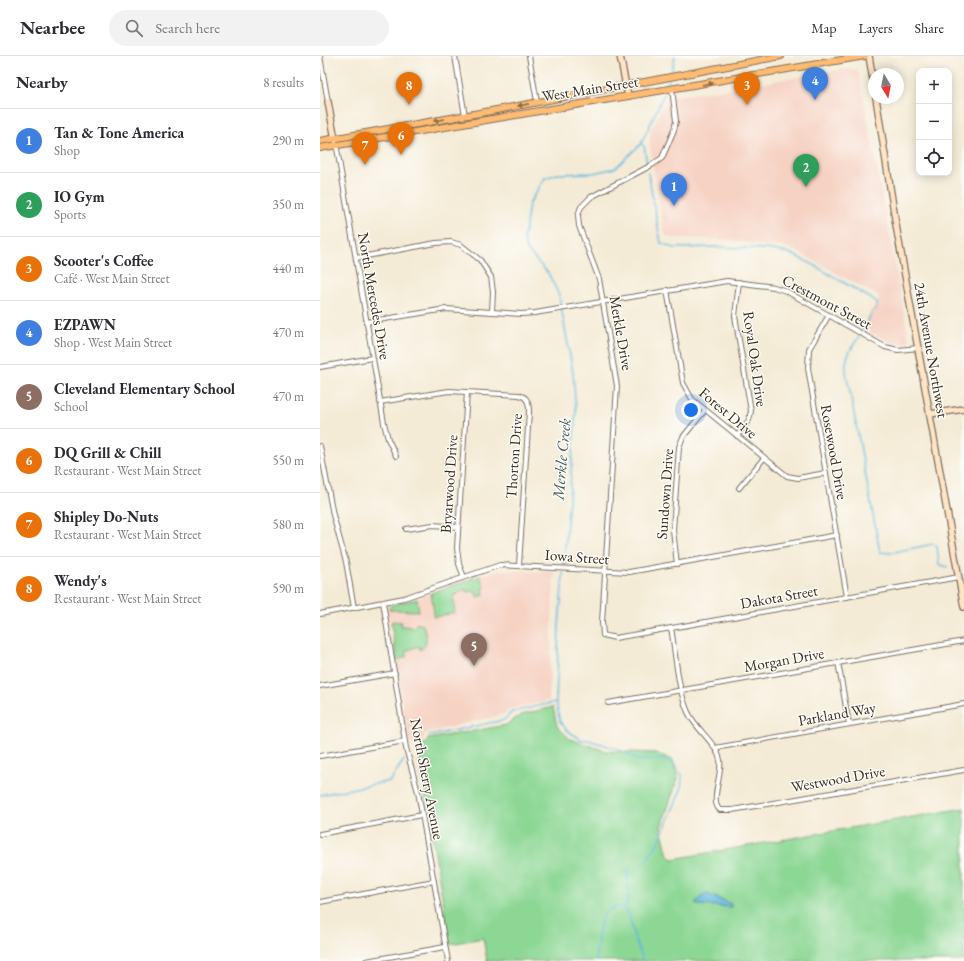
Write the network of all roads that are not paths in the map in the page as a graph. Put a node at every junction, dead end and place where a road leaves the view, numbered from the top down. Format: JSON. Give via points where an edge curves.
{"nodes":[{"id":1,"x":320,"y":56,"type":"edge"},
{"id":2,"x":455,"y":56,"type":"edge"},
{"id":3,"x":529,"y":56,"type":"edge"},
{"id":4,"x":620,"y":56,"type":"edge"},
{"id":5,"x":781,"y":56,"type":"edge"},
{"id":6,"x":865,"y":56,"type":"edge"},
{"id":7,"x":868,"y":56,"type":"edge"},
{"id":8,"x":870,"y":68,"type":"edge"},
{"id":9,"x":626,"y":85,"type":"junction"},
{"id":10,"x":671,"y":89,"type":"junction"},
{"id":11,"x":628,"y":96,"type":"junction"},
{"id":12,"x":328,"y":102,"type":"joint"},
{"id":13,"x":537,"y":102,"type":"junction"},
{"id":14,"x":877,"y":104,"type":"edge"},
{"id":15,"x":465,"y":116,"type":"junction"},
{"id":16,"x":335,"y":139,"type":"junction"},
{"id":17,"x":320,"y":141,"type":"edge"},
{"id":18,"x":336,"y":146,"type":"junction"},
{"id":19,"x":320,"y":148,"type":"edge"},
{"id":20,"x":356,"y":258,"type":"junction"},
{"id":21,"x":739,"y":282,"type":"junction"},
{"id":22,"x":667,"y":290,"type":"junction"},
{"id":23,"x":604,"y":301,"type":"junction"},
{"id":24,"x":492,"y":311,"type":"junction"},
{"id":25,"x":829,"y":315,"type":"junction"},
{"id":26,"x":366,"y":322,"type":"junction"},
{"id":27,"x":919,"y":348,"type":"junction"},
{"id":28,"x":372,"y":358,"type":"junction"},
{"id":29,"x":320,"y":367,"type":"edge"},
{"id":30,"x":467,"y":392,"type":"junction"},
{"id":31,"x":380,"y":402,"type":"junction"},
{"id":32,"x":964,"y":409,"type":"edge"},
{"id":33,"x":705,"y":410,"type":"junction"},
{"id":34,"x":930,"y":414,"type":"junction"},
{"id":35,"x":737,"y":436,"type":"junction"},
{"id":36,"x":320,"y":446,"type":"edge"},
{"id":37,"x":396,"y":456,"type":"dead end"},
{"id":38,"x":764,"y":458,"type":"junction"},
{"id":39,"x":826,"y":473,"type":"junction"},
{"id":40,"x":739,"y":488,"type":"dead end"},
{"id":41,"x":458,"y":527,"type":"junction"},
{"id":42,"x":406,"y":528,"type":"dead end"},
{"id":43,"x":837,"y":535,"type":"junction"},
{"id":44,"x":677,"y":564,"type":"junction"},
{"id":45,"x":520,"y":566,"type":"junction"},
{"id":46,"x":606,"y":571,"type":"junction"},
{"id":47,"x":464,"y":577,"type":"junction"},
{"id":48,"x":959,"y":577,"type":"junction"},
{"id":49,"x":847,"y":597,"type":"junction"},
{"id":50,"x":383,"y":602,"type":"junction"},
{"id":51,"x":964,"y":607,"type":"edge"},
{"id":52,"x":354,"y":608,"type":"junction"},
{"id":53,"x":320,"y":614,"type":"edge"},
{"id":54,"x":671,"y":628,"type":"junction"},
{"id":55,"x":603,"y":636,"type":"joint"},
{"id":56,"x":964,"y":641,"type":"edge"},
{"id":57,"x":838,"y":662,"type":"junction"},
{"id":58,"x":395,"y":673,"type":"junction"},
{"id":59,"x":320,"y":686,"type":"edge"},
{"id":60,"x":682,"y":690,"type":"junction"},
{"id":61,"x":608,"y":703,"type":"dead end"},
{"id":62,"x":964,"y":704,"type":"edge"},
{"id":63,"x":849,"y":724,"type":"junction"},
{"id":64,"x":405,"y":741,"type":"junction"},
{"id":65,"x":715,"y":748,"type":"junction"},
{"id":66,"x":320,"y":756,"type":"edge"},
{"id":67,"x":964,"y":770,"type":"edge"},
{"id":68,"x":422,"y":816,"type":"junction"},
{"id":69,"x":320,"y":834,"type":"edge"},
{"id":70,"x":434,"y":881,"type":"junction"},
{"id":71,"x":320,"y":902,"type":"edge"},
{"id":72,"x":445,"y":947,"type":"junction"},
{"id":73,"x":366,"y":961,"type":"edge"},
{"id":74,"x":448,"y":961,"type":"edge"}],
"edges":[{"from":1,"to":12,"type":"street"},
{"from":2,"to":15,"type":"street"},
{"from":3,"to":13,"type":"street"},
{"from":4,"to":9,"type":"main road"},
{"from":5,"to":9,"type":"main road","name":"West Main Street"},
{"from":10,"to":6,"type":"main road","name":"West Main Street","one_way":true},
{"from":7,"to":8,"type":"main road"},
{"from":9,"to":11,"type":"main road"},
{"from":9,"to":13,"type":"main road","name":"West Main Street"},
{"from":10,"to":11,"type":"main road","name":"West Main Street"},
{"from":10,"to":23,"type":"street","name":"Merkle Drive","via":[[676,121],[662,158],[590,197],[578,212],[580,231],[598,272]]},
{"from":11,"to":18,"type":"main road","name":"West Main Street"},
{"from":12,"to":16,"type":"main road"},
{"from":13,"to":15,"type":"main road","name":"West Main Street","one_way":true},
{"from":14,"to":27,"type":"main road","name":"24th Avenue Northwest"},
{"from":15,"to":16,"type":"main road","name":"West Main Street","one_way":true},
{"from":16,"to":17,"type":"main road","name":"West Main Street"},
{"from":16,"to":18,"type":"street","name":"North Mercedes Drive"},
{"from":18,"to":19,"type":"main road","name":"West Main Street"},
{"from":18,"to":20,"type":"street","name":"North Mercedes Drive"},
{"from":20,"to":24,"type":"street","via":[[436,243],[451,242],[461,245],[480,260],[491,277]]},
{"from":20,"to":26,"type":"street","name":"North Mercedes Drive"},
{"from":21,"to":22,"type":"street","name":"Crestmont Street","via":[[722,280]]},
{"from":21,"to":25,"type":"street","name":"Crestmont Street","via":[[780,288]]},
{"from":21,"to":35,"type":"street","name":"Royal Oak Drive","via":[[735,316],[751,411],[749,420]]},
{"from":22,"to":23,"type":"street","name":"Crestmont Street"},
{"from":22,"to":33,"type":"street","name":"Forest Drive","via":[[685,390]]},
{"from":23,"to":24,"type":"street","name":"Crestmont Street","via":[[521,314]]},
{"from":23,"to":46,"type":"street","name":"Merkle Drive","via":[[617,386]]},
{"from":24,"to":26,"type":"street","name":"Crestmont Street","via":[[446,309]]},
{"from":25,"to":27,"type":"street","name":"Crestmont Street","via":[[894,350]]},
{"from":25,"to":39,"type":"street","name":"Rosewood Drive","via":[[811,344],[807,361]]},
{"from":26,"to":28,"type":"street","name":"North Mercedes Drive"},
{"from":27,"to":34,"type":"main road","name":"24th Avenue Northwest"},
{"from":28,"to":29,"type":"street"},
{"from":28,"to":31,"type":"street","name":"North Mercedes Drive"},
{"from":30,"to":31,"type":"street","via":[[433,393]]},
{"from":30,"to":41,"type":"street","name":"Bryarwood Drive"},
{"from":30,"to":45,"type":"street","name":"Thorton Drive","via":[[519,395],[529,403]]},
{"from":31,"to":37,"type":"street","name":"North Mercedes Drive","via":[[386,433]]},
{"from":32,"to":34,"type":"main road"},
{"from":33,"to":35,"type":"street","name":"Forest Drive"},
{"from":33,"to":44,"type":"street","name":"Sundown Drive","via":[[683,437],[679,446],[673,530]]},
{"from":34,"to":48,"type":"main road","name":"24th Avenue Northwest"},
{"from":35,"to":38,"type":"street","name":"Forest Drive"},
{"from":36,"to":52,"type":"street"},
{"from":38,"to":39,"type":"street","name":"Forest Drive","via":[[787,476],[794,478]]},
{"from":38,"to":40,"type":"street"},
{"from":39,"to":43,"type":"street","name":"Rosewood Drive"},
{"from":41,"to":42,"type":"street","via":[[433,525]]},
{"from":41,"to":47,"type":"street","name":"Bryarwood Drive","via":[[457,556]]},
{"from":43,"to":44,"type":"street","name":"Iowa Street"},
{"from":43,"to":49,"type":"street","name":"Rosewood Drive"},
{"from":44,"to":46,"type":"street","name":"Iowa Street","via":[[629,572]]},
{"from":45,"to":46,"type":"street","name":"Iowa Street"},
{"from":45,"to":47,"type":"street","name":"Iowa Street","via":[[493,567]]},
{"from":46,"to":55,"type":"street","name":"Merkle Drive"},
{"from":47,"to":50,"type":"street","name":"Iowa Street","via":[[411,596]]},
{"from":48,"to":49,"type":"street","name":"Dakota Street"},
{"from":48,"to":51,"type":"main road","name":"24th Avenue Northwest"},
{"from":49,"to":54,"type":"street","name":"Dakota Street"},
{"from":50,"to":52,"type":"street","name":"Iowa Street"},
{"from":50,"to":58,"type":"street","name":"North Sherry Avenue"},
{"from":52,"to":53,"type":"street","name":"Iowa Street"},
{"from":54,"to":55,"type":"street","name":"Dakota Street","via":[[615,638]]},
{"from":54,"to":60,"type":"street"},
{"from":56,"to":57,"type":"street","name":"Morgan Drive"},
{"from":57,"to":60,"type":"street","name":"Morgan Drive"},
{"from":57,"to":63,"type":"street"},
{"from":58,"to":59,"type":"street"},
{"from":58,"to":64,"type":"street","name":"North Sherry Avenue"},
{"from":60,"to":61,"type":"street","name":"Morgan Drive"},
{"from":60,"to":65,"type":"street","via":[[691,718]]},
{"from":62,"to":63,"type":"street","name":"Parkland Way"},
{"from":63,"to":65,"type":"street","name":"Parkland Way"},
{"from":64,"to":66,"type":"street"},
{"from":64,"to":68,"type":"street","name":"North Sherry Avenue"},
{"from":65,"to":67,"type":"street","name":"Westwood Drive","via":[[721,766],[715,799],[717,808],[723,811]]},
{"from":68,"to":69,"type":"street"},
{"from":68,"to":70,"type":"street","name":"North Sherry Avenue"},
{"from":70,"to":71,"type":"street"},
{"from":70,"to":72,"type":"street","name":"North Sherry Avenue"},
{"from":72,"to":73,"type":"street"},
{"from":72,"to":74,"type":"street","name":"North Sherry Avenue"}]}
